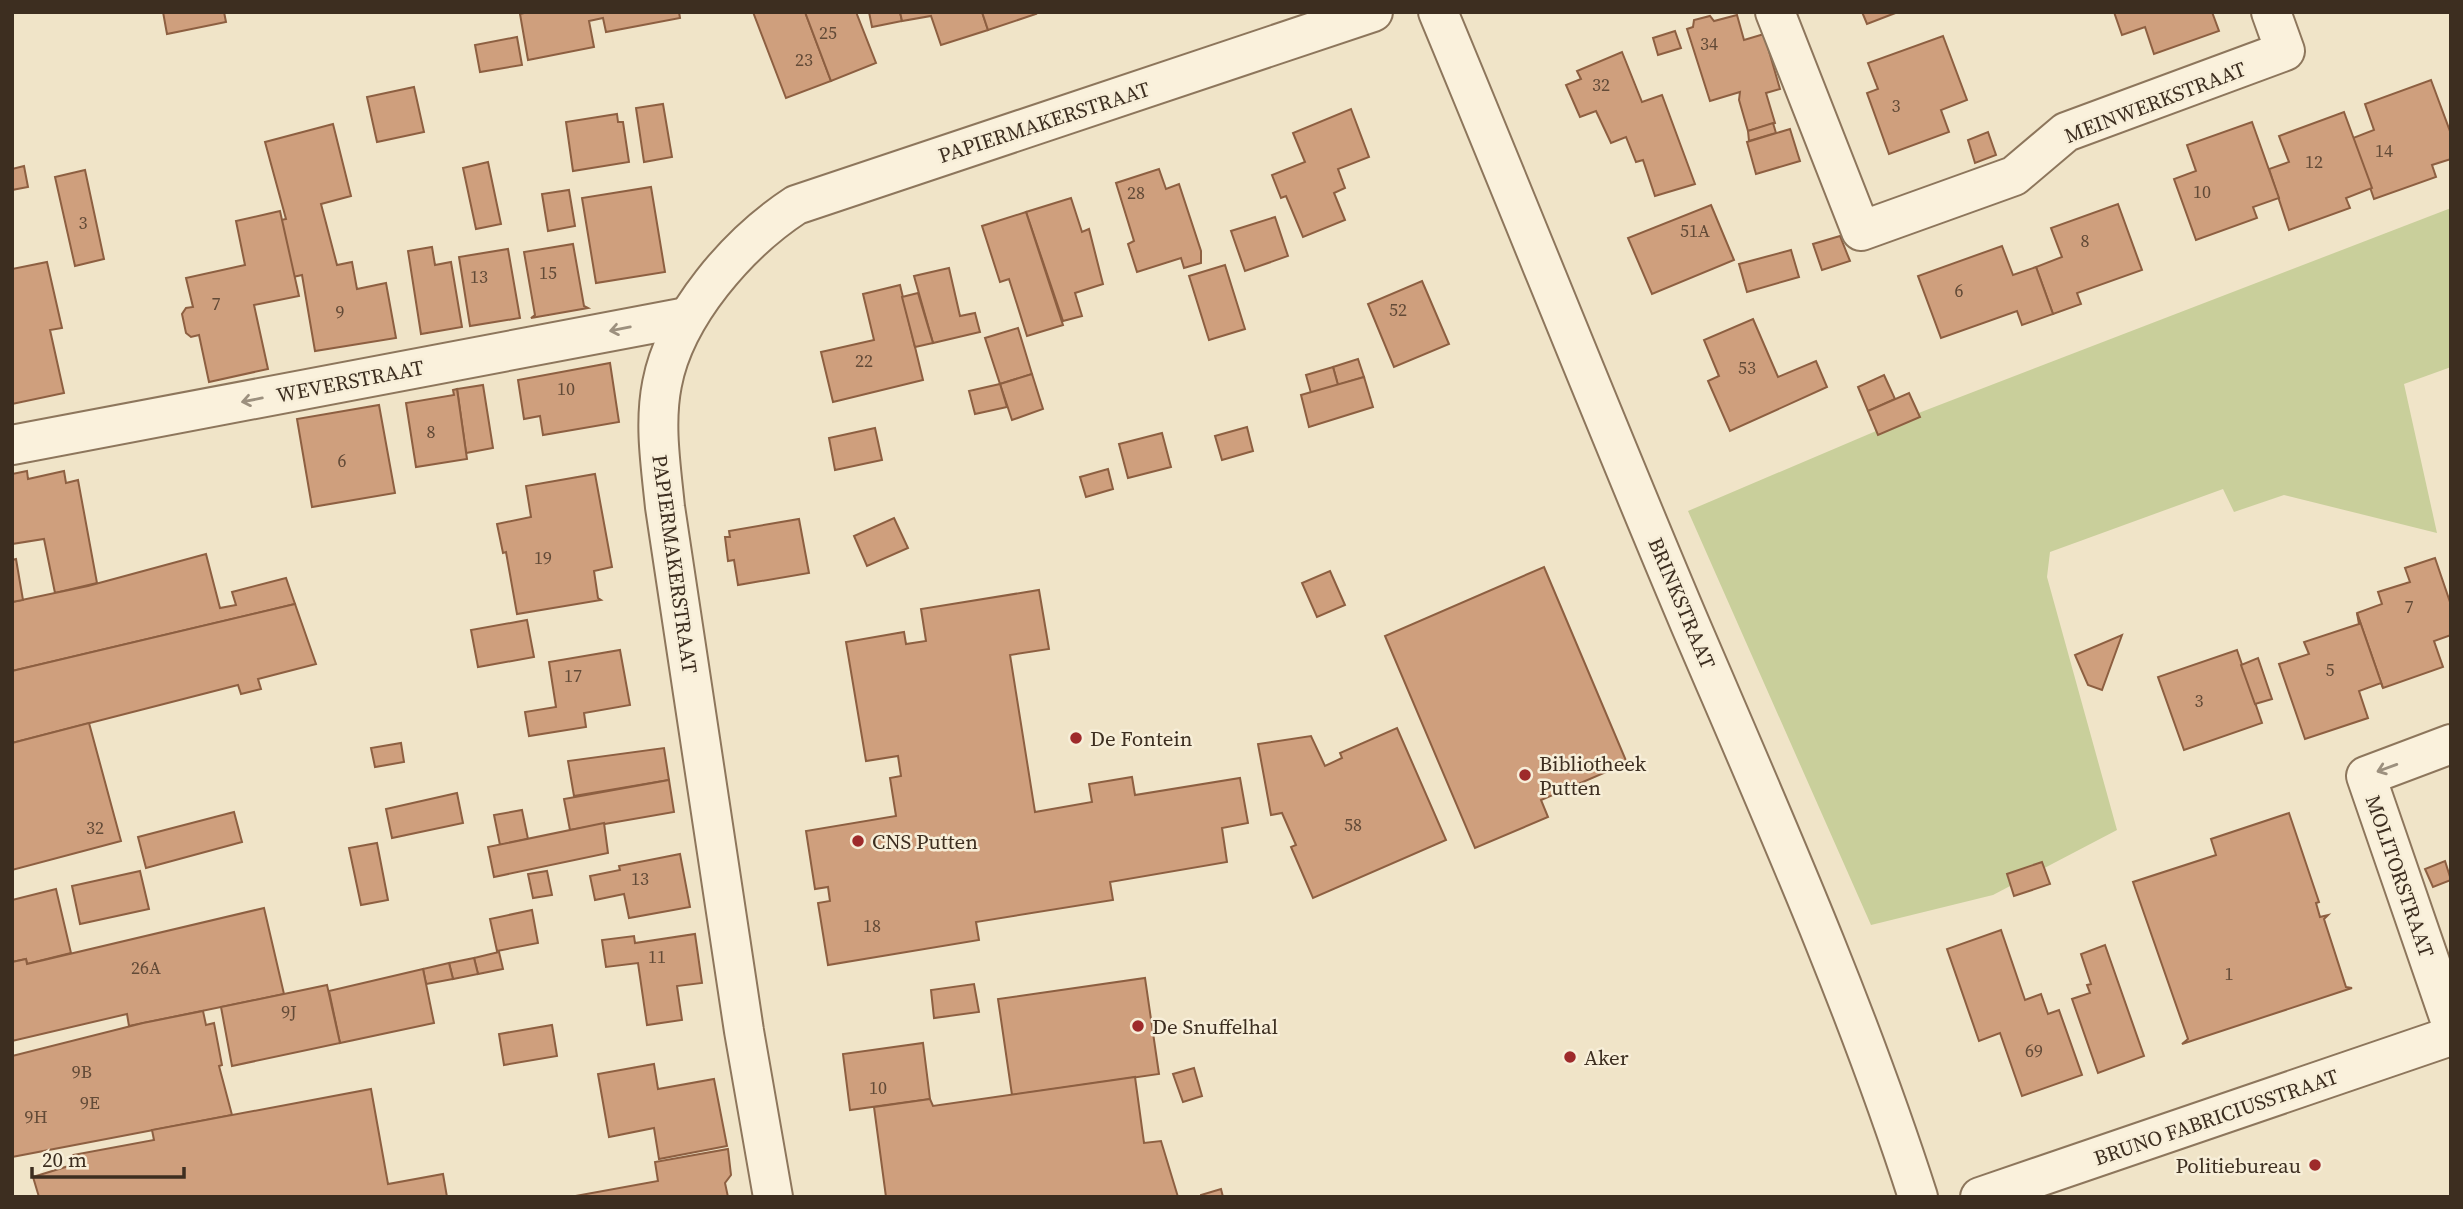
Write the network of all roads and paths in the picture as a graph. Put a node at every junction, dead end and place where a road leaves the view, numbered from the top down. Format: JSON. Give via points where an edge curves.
{"nodes":[{"id":1,"x":1373,"y":12,"type":"edge"},
{"id":2,"x":1438,"y":12,"type":"edge"},
{"id":3,"x":1775,"y":12,"type":"edge"},
{"id":4,"x":2271,"y":12,"type":"edge"},
{"id":5,"x":687,"y":317,"type":"junction"},
{"id":6,"x":12,"y":445,"type":"edge"},
{"id":7,"x":2451,"y":744,"type":"edge"},
{"id":8,"x":2451,"y":1023,"type":"edge"},
{"id":9,"x":2451,"y":1036,"type":"edge"},
{"id":10,"x":773,"y":1197,"type":"edge"},
{"id":11,"x":1918,"y":1197,"type":"edge"},
{"id":12,"x":1980,"y":1197,"type":"edge"}],
"edges":[{"from":1,"to":5,"type":"street","name":"PAPIERMAKERSTRAAT","via":[[796,205],[762,227]]},
{"from":2,"to":11,"type":"street","name":"BRINKSTRAAT","via":[[1779,828]]},
{"from":3,"to":4,"type":"street","name":"MEINWERKSTRAAT","via":[[1861,232],[2014,176],[2066,132],[2285,51]]},
{"from":5,"to":6,"type":"street","name":"WEVERSTRAAT","one_way":true},
{"from":5,"to":10,"type":"street","name":"PAPIERMAKERSTRAAT","via":[[662,384],[659,441],[665,507]]},
{"from":7,"to":8,"type":"street","name":"MOLITORSTRAAT","one_way":true,"via":[[2366,776]]},
{"from":9,"to":12,"type":"street","name":"BRUNO FABRICIUSSTRAAT"}]}
